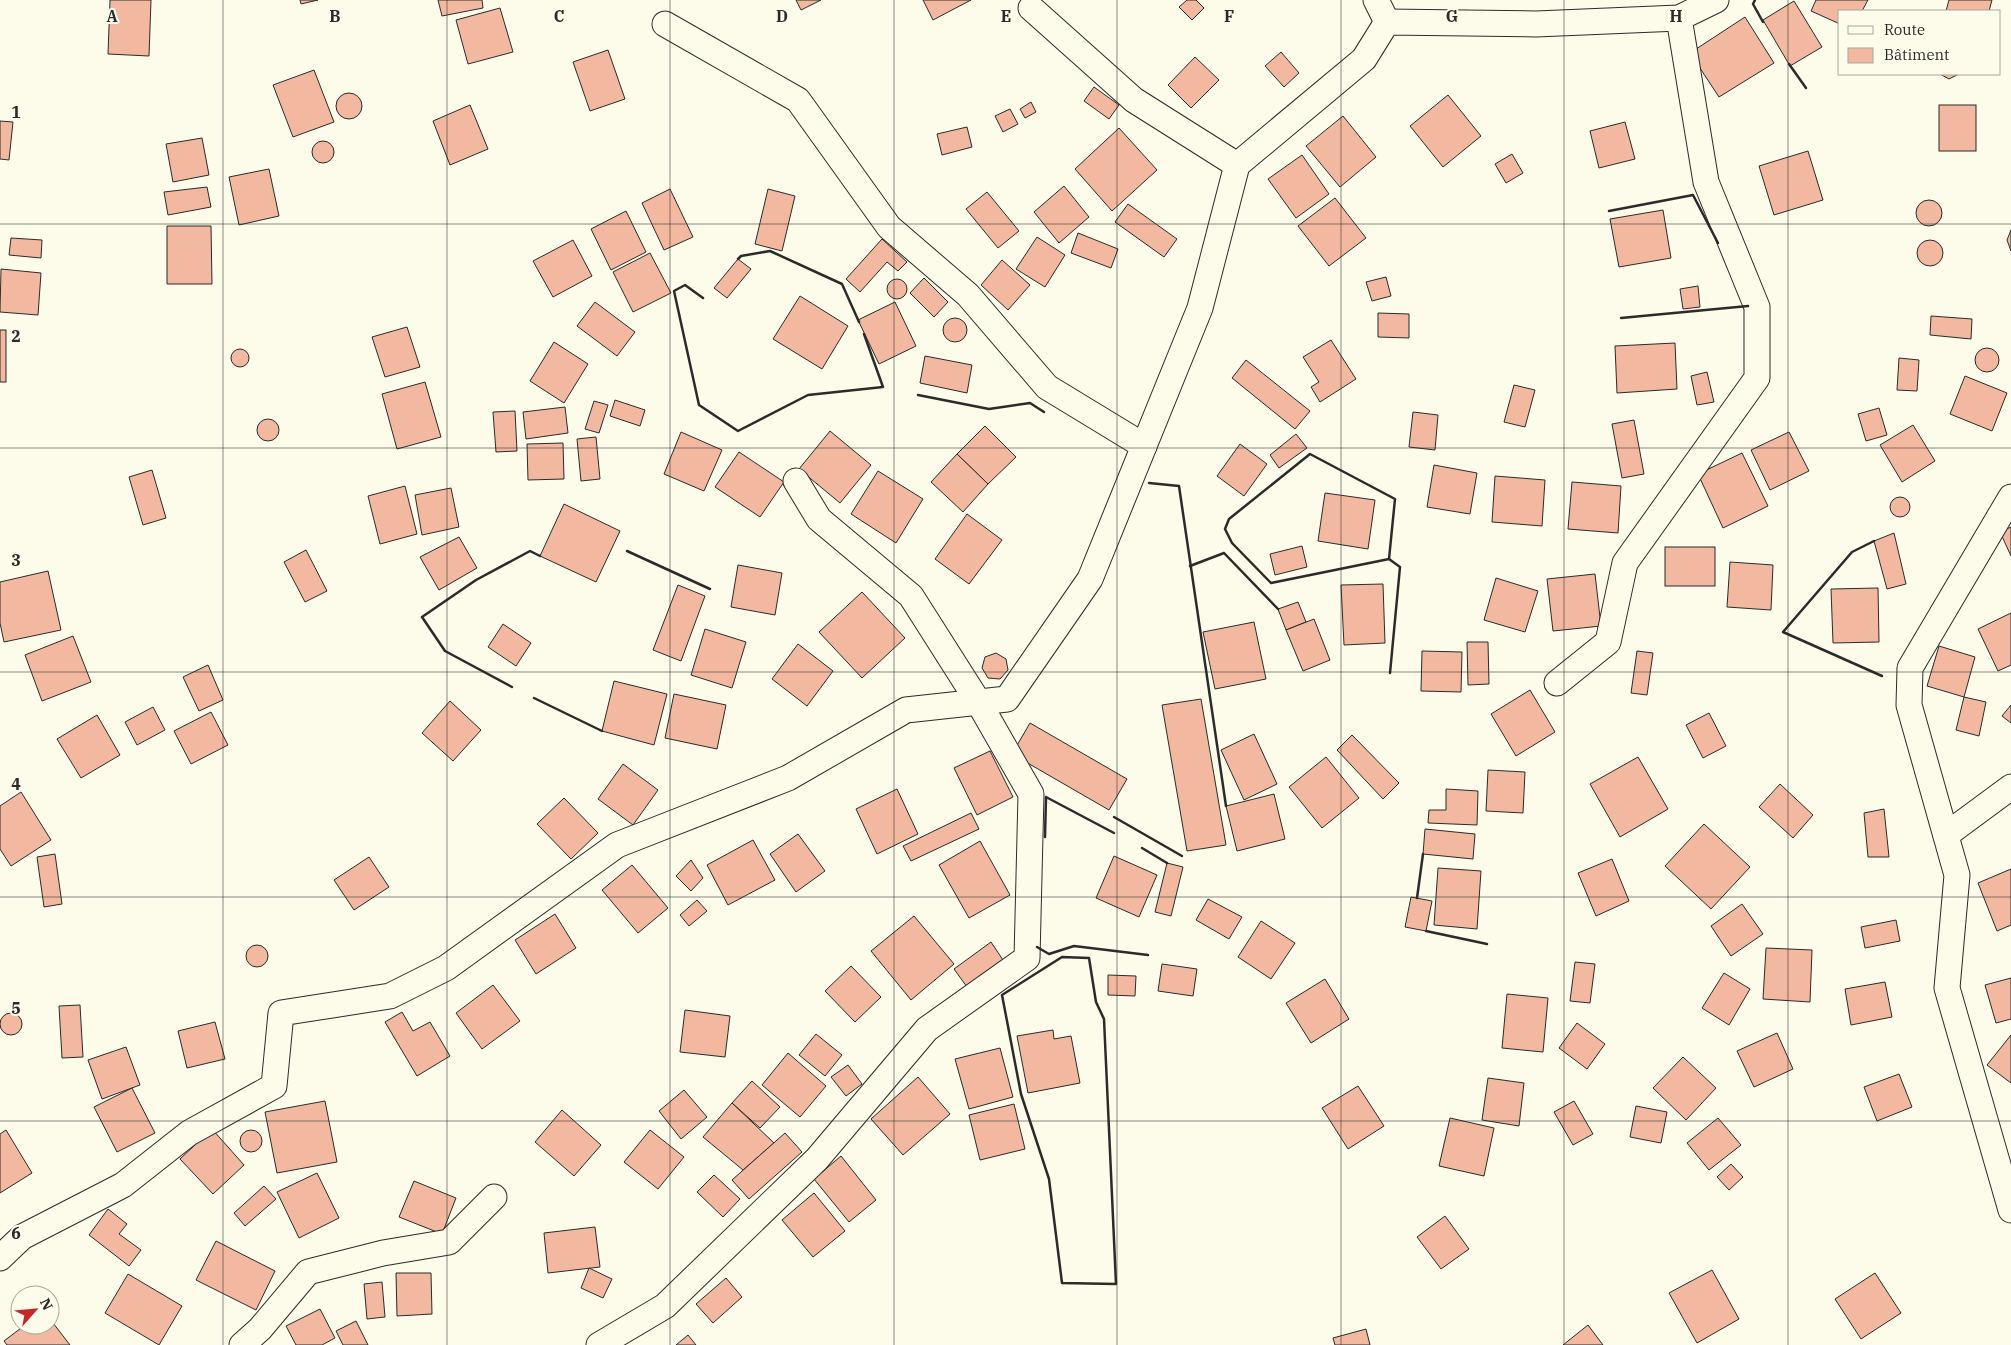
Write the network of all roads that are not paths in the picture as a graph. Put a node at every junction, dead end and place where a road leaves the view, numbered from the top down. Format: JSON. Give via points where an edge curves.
{"nodes":[{"id":1,"x":1716,"y":0,"type":"edge"},
{"id":2,"x":1031,"y":8,"type":"dead end"},
{"id":3,"x":1382,"y":11,"type":"edge"},
{"id":4,"x":1679,"y":18,"type":"junction"},
{"id":5,"x":665,"y":24,"type":"dead end"},
{"id":6,"x":1237,"y":165,"type":"junction"},
{"id":7,"x":1144,"y":446,"type":"junction"},
{"id":8,"x":796,"y":481,"type":"dead end"},
{"id":9,"x":2011,"y":497,"type":"edge"},
{"id":10,"x":1557,"y":683,"type":"dead end"},
{"id":11,"x":979,"y":702,"type":"junction"},
{"id":12,"x":2011,"y":787,"type":"edge"},
{"id":13,"x":1946,"y":835,"type":"junction"},
{"id":14,"x":494,"y":1197,"type":"dead end"},
{"id":15,"x":2011,"y":1210,"type":"edge"},
{"id":16,"x":0,"y":1258,"type":"edge"},
{"id":17,"x":242,"y":1345,"type":"edge"},
{"id":18,"x":599,"y":1345,"type":"edge"}],
"edges":[{"from":1,"to":4,"type":"street"},
{"from":2,"to":6,"type":"street","via":[[1134,100]]},
{"from":3,"to":4,"type":"street","via":[[1536,24]]},
{"from":3,"to":6,"type":"street","via":[[1364,59]]},
{"from":4,"to":10,"type":"street","via":[[1706,182],[1757,307],[1757,378],[1625,563],[1608,642]]},
{"from":5,"to":7,"type":"street","via":[[798,100],[889,226],[968,295],[1047,387]]},
{"from":6,"to":7,"type":"street","via":[[1200,308]]},
{"from":7,"to":11,"type":"street","via":[[1090,579],[1007,699]]},
{"from":8,"to":11,"type":"street","via":[[819,519],[911,596]]},
{"from":9,"to":13,"type":"street","via":[[1910,668],[1909,705]]},
{"from":11,"to":16,"type":"street","via":[[906,710],[788,778],[617,845],[446,968],[390,996],[281,1013],[274,1086],[189,1133],[123,1185],[22,1238]]},
{"from":11,"to":18,"type":"street","via":[[1030,794],[1027,958],[927,1030],[817,1158],[665,1306]]},
{"from":12,"to":13,"type":"street"},
{"from":13,"to":15,"type":"street","via":[[1957,875],[1947,988]]},
{"from":14,"to":17,"type":"street","via":[[449,1242],[383,1253],[308,1272],[260,1329]]}]}
